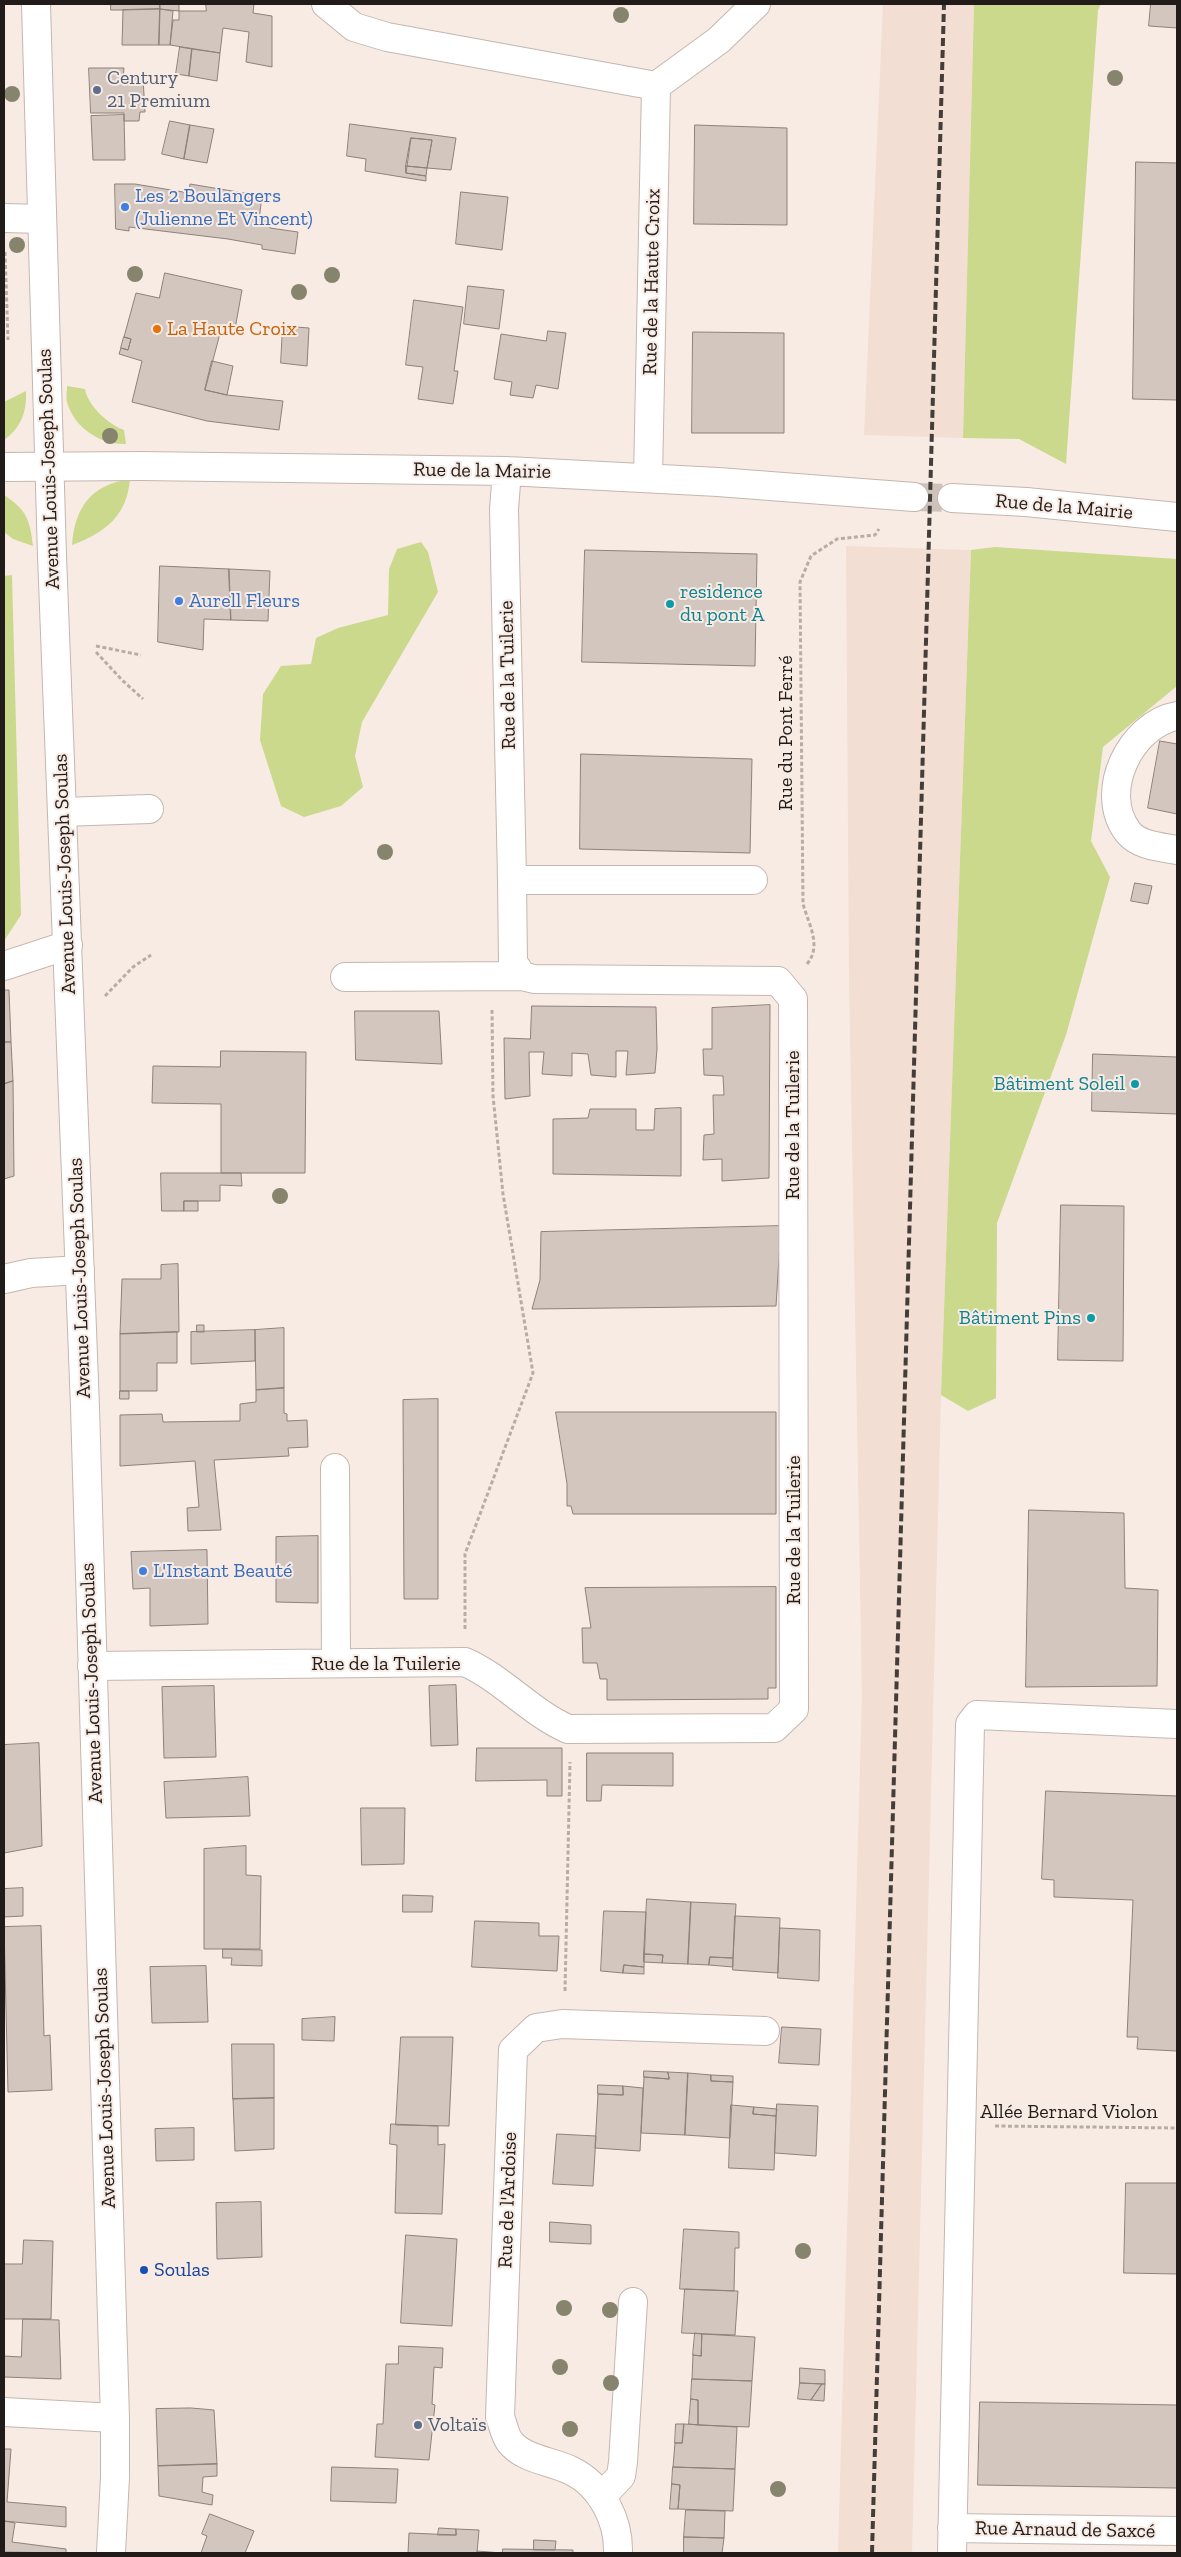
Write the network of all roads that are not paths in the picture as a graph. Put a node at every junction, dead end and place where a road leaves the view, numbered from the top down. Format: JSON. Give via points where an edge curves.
{"nodes":[{"id":1,"x":36,"y":4,"type":"edge"},
{"id":2,"x":326,"y":4,"type":"edge"},
{"id":3,"x":756,"y":4,"type":"edge"},
{"id":4,"x":656,"y":86,"type":"junction"},
{"id":5,"x":4,"y":218,"type":"edge"},
{"id":6,"x":41,"y":220,"type":"junction"},
{"id":7,"x":49,"y":466,"type":"junction"},
{"id":8,"x":4,"y":467,"type":"edge"},
{"id":9,"x":507,"y":471,"type":"junction"},
{"id":10,"x":648,"y":478,"type":"junction"},
{"id":11,"x":914,"y":496,"type":"tunnel mouth"},
{"id":12,"x":952,"y":498,"type":"tunnel mouth"},
{"id":13,"x":1177,"y":517,"type":"edge"},
{"id":14,"x":1177,"y":716,"type":"edge"},
{"id":15,"x":149,"y":809,"type":"dead end"},
{"id":16,"x":63,"y":812,"type":"junction"},
{"id":17,"x":1177,"y":850,"type":"edge"},
{"id":18,"x":512,"y":880,"type":"junction"},
{"id":19,"x":753,"y":880,"type":"dead end"},
{"id":20,"x":68,"y":945,"type":"junction"},
{"id":21,"x":4,"y":966,"type":"edge"},
{"id":22,"x":522,"y":976,"type":"junction"},
{"id":23,"x":345,"y":978,"type":"dead end"},
{"id":24,"x":80,"y":1270,"type":"junction"},
{"id":25,"x":4,"y":1279,"type":"edge"},
{"id":26,"x":335,"y":1468,"type":"dead end"},
{"id":27,"x":336,"y":1663,"type":"junction"},
{"id":28,"x":92,"y":1666,"type":"junction"},
{"id":29,"x":1177,"y":1724,"type":"edge"},
{"id":30,"x":766,"y":2031,"type":"dead end"},
{"id":31,"x":633,"y":2302,"type":"dead end"},
{"id":32,"x":4,"y":2412,"type":"edge"},
{"id":33,"x":115,"y":2418,"type":"junction"},
{"id":34,"x":601,"y":2497,"type":"junction"},
{"id":35,"x":1177,"y":2531,"type":"edge"},
{"id":36,"x":952,"y":2541,"type":"edge"},
{"id":37,"x":111,"y":2553,"type":"edge"},
{"id":38,"x":618,"y":2553,"type":"edge"}],
"edges":[{"from":1,"to":6,"type":"street","name":"Avenue Louis-Joseph Soulas"},
{"from":2,"to":4,"type":"street","via":[[354,27],[388,38]]},
{"from":3,"to":4,"type":"street","via":[[719,40]]},
{"from":4,"to":10,"type":"street","name":"Rue de la Haute Croix"},
{"from":5,"to":6,"type":"street"},
{"from":6,"to":7,"type":"street","name":"Avenue Louis-Joseph Soulas"},
{"from":7,"to":8,"type":"street","name":"Rue de la Mairie"},
{"from":7,"to":9,"type":"street","name":"Rue de la Mairie"},
{"from":7,"to":16,"type":"street","name":"Avenue Louis-Joseph Soulas"},
{"from":9,"to":10,"type":"street","name":"Rue de la Mairie"},
{"from":9,"to":18,"type":"street","name":"Rue de la Tuilerie","via":[[504,509]]},
{"from":10,"to":11,"type":"street","name":"Rue de la Mairie"},
{"from":12,"to":13,"type":"street","name":"Rue de la Mairie"},
{"from":14,"to":17,"type":"street","via":[[1160,721],[1129,750],[1116,793],[1119,816],[1128,833],[1142,843]]},
{"from":15,"to":16,"type":"street"},
{"from":16,"to":20,"type":"street","name":"Avenue Louis-Joseph Soulas"},
{"from":18,"to":19,"type":"street"},
{"from":18,"to":22,"type":"street","name":"Rue de la Tuilerie","via":[[513,962]]},
{"from":20,"to":21,"type":"street"},
{"from":20,"to":24,"type":"street","name":"Avenue Louis-Joseph Soulas"},
{"from":22,"to":23,"type":"street"},
{"from":22,"to":27,"type":"street","name":"Rue de la Tuilerie","via":[[534,979],[778,981],[793,999],[794,1709],[774,1728],[568,1729],[548,1720],[482,1670],[465,1662]]},
{"from":24,"to":25,"type":"street","via":[[31,1273]]},
{"from":24,"to":28,"type":"street","name":"Avenue Louis-Joseph Soulas"},
{"from":26,"to":27,"type":"street"},
{"from":27,"to":28,"type":"street","name":"Rue de la Tuilerie"},
{"from":28,"to":33,"type":"street","name":"Avenue Louis-Joseph Soulas"},
{"from":29,"to":36,"type":"street","via":[[977,1715],[970,1724]]},
{"from":30,"to":34,"type":"street","name":"Rue de l'Ardoise","via":[[562,2024],[536,2028],[513,2050],[500,2417],[510,2442],[527,2454],[572,2471]]},
{"from":31,"to":34,"type":"street","via":[[621,2476]]},
{"from":32,"to":33,"type":"street"},
{"from":33,"to":37,"type":"street","name":"Avenue Louis-Joseph Soulas"},
{"from":34,"to":38,"type":"street","name":"Rue de l'Ardoise","via":[[616,2525]]},
{"from":35,"to":36,"type":"street","name":"Rue Arnaud de Saxcé"}]}
